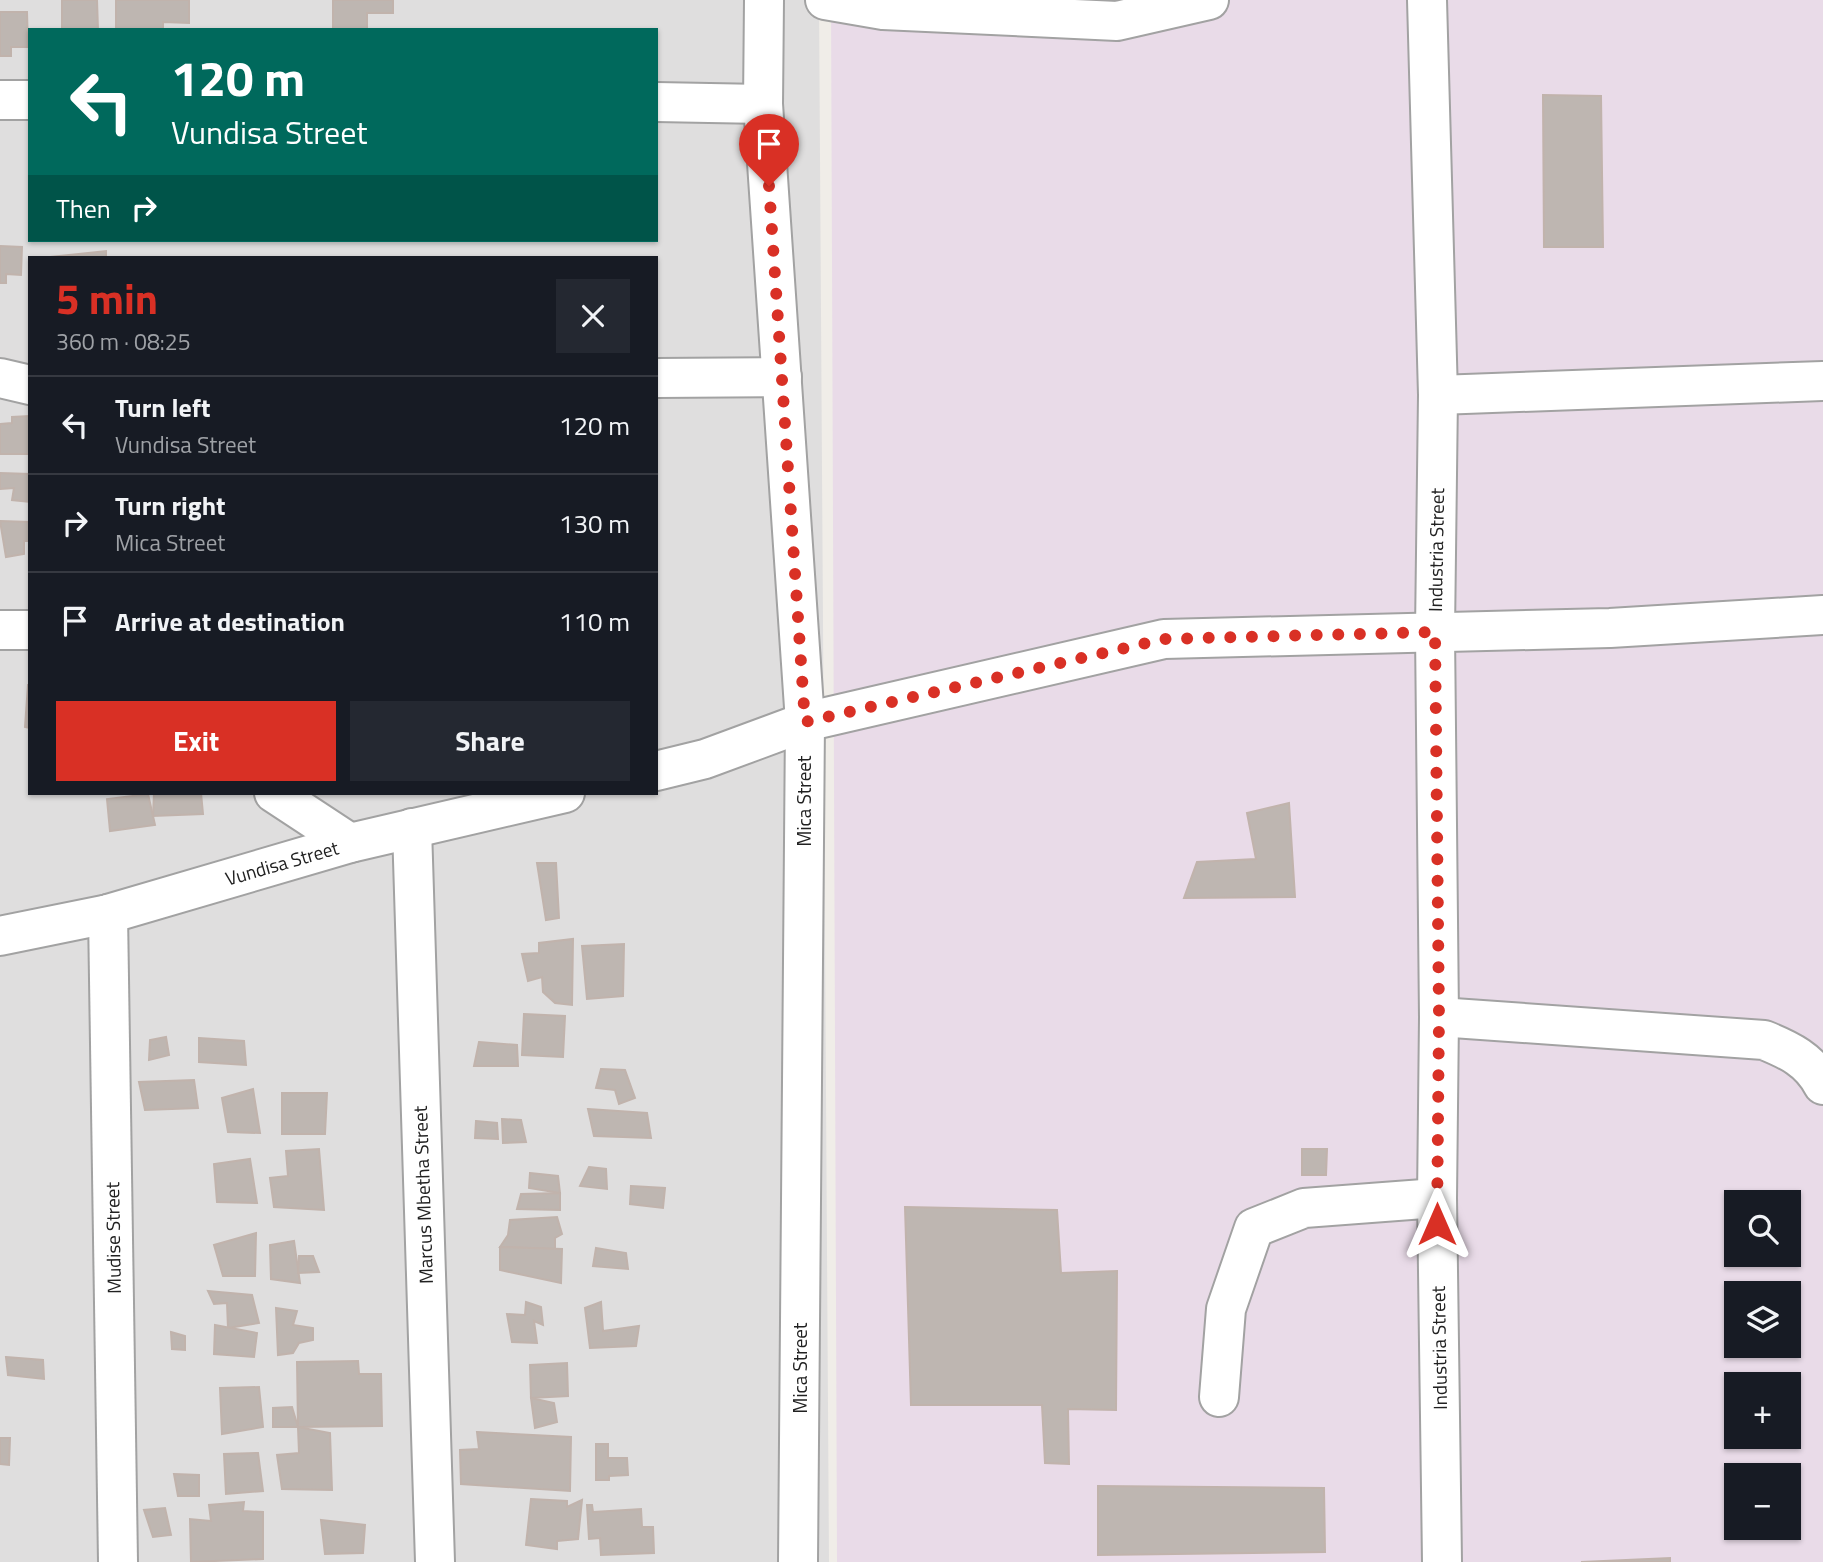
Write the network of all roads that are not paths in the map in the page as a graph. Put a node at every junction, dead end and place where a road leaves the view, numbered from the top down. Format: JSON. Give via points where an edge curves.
{"nodes":[{"id":1,"x":764,"y":0,"type":"edge"},
{"id":2,"x":825,"y":0,"type":"edge"},
{"id":3,"x":1209,"y":0,"type":"edge"},
{"id":4,"x":1427,"y":0,"type":"edge"},
{"id":5,"x":0,"y":100,"type":"edge"},
{"id":6,"x":28,"y":100,"type":"edge"},
{"id":7,"x":658,"y":102,"type":"edge"},
{"id":8,"x":764,"y":104,"type":"junction"},
{"id":9,"x":782,"y":377,"type":"junction"},
{"id":10,"x":0,"y":378,"type":"edge"},
{"id":11,"x":658,"y":379,"type":"edge"},
{"id":12,"x":1823,"y":382,"type":"edge"},
{"id":13,"x":28,"y":384,"type":"edge"},
{"id":14,"x":1438,"y":395,"type":"junction"},
{"id":15,"x":1823,"y":615,"type":"edge"},
{"id":16,"x":0,"y":630,"type":"edge"},
{"id":17,"x":28,"y":630,"type":"edge"},
{"id":18,"x":1435,"y":632,"type":"junction"},
{"id":19,"x":805,"y":722,"type":"junction"},
{"id":20,"x":658,"y":771,"type":"edge"},
{"id":21,"x":277,"y":795,"type":"edge"},
{"id":22,"x":556,"y":795,"type":"edge"},
{"id":23,"x":412,"y":828,"type":"junction"},
{"id":24,"x":351,"y":843,"type":"junction"},
{"id":25,"x":108,"y":914,"type":"junction"},
{"id":26,"x":0,"y":936,"type":"edge"},
{"id":27,"x":1439,"y":1017,"type":"junction"},
{"id":28,"x":1823,"y":1085,"type":"edge"},
{"id":29,"x":1437,"y":1198,"type":"junction"},
{"id":30,"x":1219,"y":1397,"type":"dead end"},
{"id":31,"x":118,"y":1562,"type":"edge"},
{"id":32,"x":435,"y":1562,"type":"edge"},
{"id":33,"x":798,"y":1562,"type":"edge"},
{"id":34,"x":1442,"y":1562,"type":"edge"}],
"edges":[{"from":1,"to":8,"type":"street","name":"Mica Street"},
{"from":2,"to":3,"type":"street","via":[[883,9],[1117,21]]},
{"from":4,"to":14,"type":"street","name":"Industria Street"},
{"from":5,"to":6,"type":"street"},
{"from":7,"to":8,"type":"street"},
{"from":8,"to":9,"type":"street","name":"Mica Street"},
{"from":9,"to":11,"type":"street"},
{"from":9,"to":19,"type":"street","name":"Mica Street"},
{"from":10,"to":13,"type":"street"},
{"from":12,"to":14,"type":"street"},
{"from":14,"to":18,"type":"street","name":"Industria Street"},
{"from":15,"to":18,"type":"street","via":[[1610,628]]},
{"from":16,"to":17,"type":"street"},
{"from":18,"to":19,"type":"street","via":[[1164,639]]},
{"from":18,"to":27,"type":"street","name":"Industria Street"},
{"from":19,"to":20,"type":"street","via":[[705,759]]},
{"from":19,"to":33,"type":"street","name":"Mica Street"},
{"from":21,"to":24,"type":"street"},
{"from":22,"to":23,"type":"street","name":"Vundisa Street"},
{"from":23,"to":24,"type":"street","name":"Vundisa Street"},
{"from":23,"to":32,"type":"street","name":"Marcus Mbetha Street"},
{"from":24,"to":25,"type":"street","name":"Vundisa Street"},
{"from":25,"to":26,"type":"street","name":"Vundisa Street"},
{"from":25,"to":31,"type":"street","name":"Mudise Street"},
{"from":27,"to":28,"type":"street","via":[[1764,1040],[1788,1049],[1815,1070]]},
{"from":27,"to":29,"type":"street","name":"Industria Street"},
{"from":29,"to":30,"type":"street","via":[[1304,1208],[1254,1227],[1226,1309]]},
{"from":29,"to":34,"type":"street","name":"Industria Street"}]}
